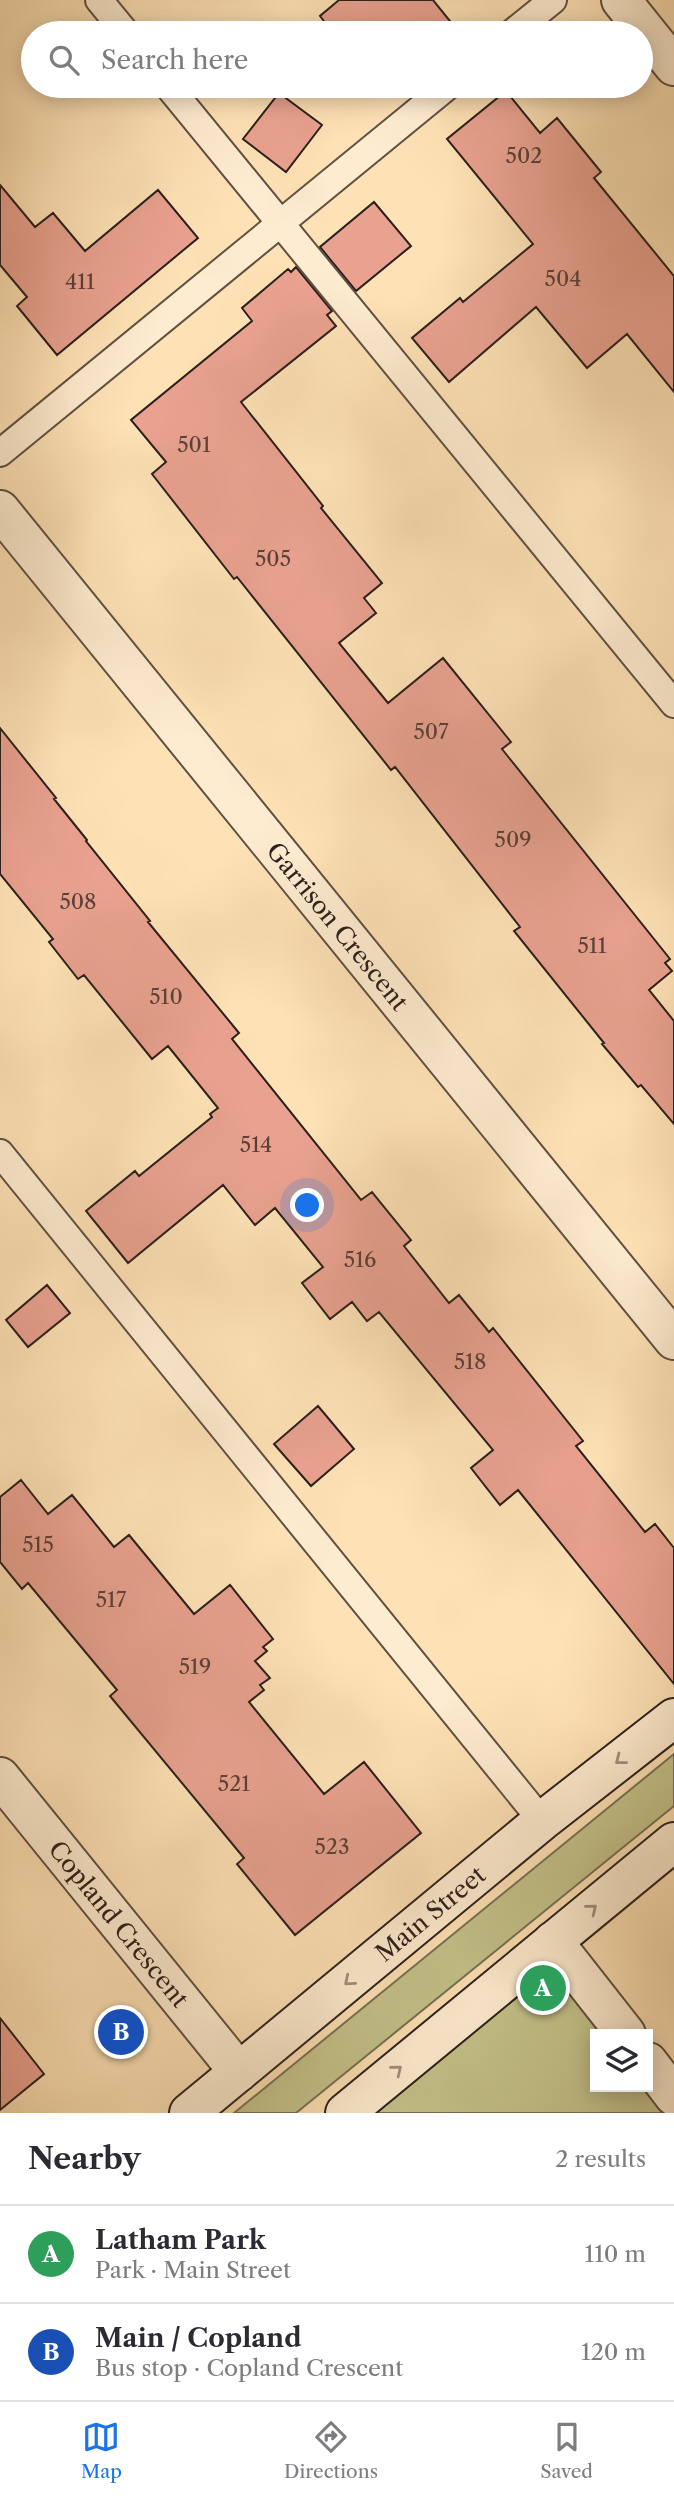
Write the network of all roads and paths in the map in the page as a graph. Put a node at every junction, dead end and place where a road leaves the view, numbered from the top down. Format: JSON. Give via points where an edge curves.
{"nodes":[{"id":1,"x":99,"y":0,"type":"edge"},
{"id":2,"x":553,"y":0,"type":"edge"},
{"id":3,"x":621,"y":0,"type":"edge"},
{"id":4,"x":116,"y":21,"type":"edge"},
{"id":5,"x":527,"y":21,"type":"edge"},
{"id":6,"x":638,"y":21,"type":"edge"},
{"id":7,"x":653,"y":40,"type":"edge"},
{"id":8,"x":674,"y":66,"type":"edge"},
{"id":9,"x":178,"y":98,"type":"edge"},
{"id":10,"x":433,"y":98,"type":"edge"},
{"id":11,"x":280,"y":224,"type":"junction"},
{"id":12,"x":0,"y":453,"type":"edge"},
{"id":13,"x":0,"y":510,"type":"edge"},
{"id":14,"x":674,"y":704,"type":"edge"},
{"id":15,"x":0,"y":1153,"type":"edge"},
{"id":16,"x":674,"y":1340,"type":"edge"},
{"id":17,"x":674,"y":1718,"type":"edge"},
{"id":18,"x":0,"y":1777,"type":"edge"},
{"id":19,"x":542,"y":1821,"type":"junction"},
{"id":20,"x":674,"y":1842,"type":"edge"},
{"id":21,"x":553,"y":1941,"type":"junction"},
{"id":22,"x":622,"y":2029,"type":"edge"},
{"id":23,"x":653,"y":2069,"type":"edge"},
{"id":24,"x":239,"y":2072,"type":"junction"},
{"id":25,"x":674,"y":2096,"type":"edge"},
{"id":26,"x":189,"y":2113,"type":"edge"},
{"id":27,"x":345,"y":2113,"type":"edge"}],
"edges":[{"from":1,"to":4,"type":"lane"},
{"from":2,"to":5,"type":"lane"},
{"from":3,"to":6,"type":"street"},
{"from":7,"to":8,"type":"street"},
{"from":9,"to":11,"type":"lane"},
{"from":10,"to":11,"type":"lane"},
{"from":11,"to":12,"type":"lane"},
{"from":11,"to":14,"type":"lane"},
{"from":13,"to":16,"type":"street","name":"Garrison Crescent"},
{"from":15,"to":19,"type":"lane"},
{"from":17,"to":19,"type":"street","name":"Main Street","one_way":true},
{"from":18,"to":24,"type":"street","name":"Copland Crescent"},
{"from":19,"to":24,"type":"street","name":"Main Street","one_way":true},
{"from":21,"to":20,"type":"street","one_way":true},
{"from":21,"to":22,"type":"street"},
{"from":27,"to":21,"type":"street","one_way":true},
{"from":23,"to":25,"type":"street"},
{"from":24,"to":26,"type":"street","name":"Main Street"}]}
